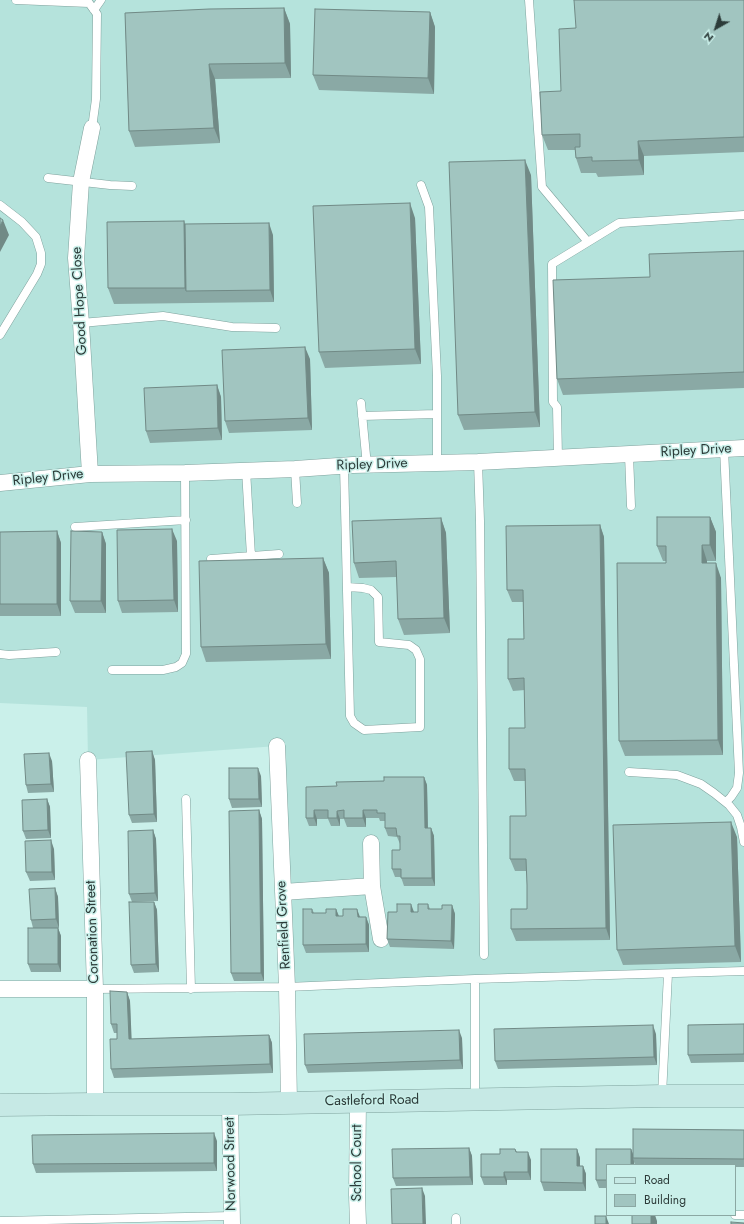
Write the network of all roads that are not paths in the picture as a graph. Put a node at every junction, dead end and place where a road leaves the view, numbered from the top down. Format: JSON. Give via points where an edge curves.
{"nodes":[{"id":1,"x":16,"y":0,"type":"edge"},
{"id":2,"x":101,"y":0,"type":"edge"},
{"id":3,"x":529,"y":0,"type":"edge"},
{"id":4,"x":94,"y":10,"type":"junction"},
{"id":5,"x":92,"y":128,"type":"joint"},
{"id":6,"x":48,"y":178,"type":"dead end"},
{"id":7,"x":81,"y":182,"type":"junction"},
{"id":8,"x":421,"y":185,"type":"dead end"},
{"id":9,"x":132,"y":186,"type":"dead end"},
{"id":10,"x":0,"y":205,"type":"edge"},
{"id":11,"x":744,"y":215,"type":"edge"},
{"id":12,"x":588,"y":242,"type":"junction"},
{"id":13,"x":81,"y":323,"type":"junction"},
{"id":14,"x":276,"y":328,"type":"dead end"},
{"id":15,"x":0,"y":335,"type":"edge"},
{"id":16,"x":361,"y":403,"type":"dead end"},
{"id":17,"x":437,"y":414,"type":"junction"},
{"id":18,"x":362,"y":416,"type":"junction"},
{"id":19,"x":744,"y":448,"type":"edge"},
{"id":20,"x":724,"y":449,"type":"junction"},
{"id":21,"x":629,"y":455,"type":"junction"},
{"id":22,"x":558,"y":458,"type":"junction"},
{"id":23,"x":478,"y":462,"type":"junction"},
{"id":24,"x":437,"y":463,"type":"junction"},
{"id":25,"x":344,"y":466,"type":"junction"},
{"id":26,"x":367,"y":466,"type":"junction"},
{"id":27,"x":295,"y":469,"type":"junction"},
{"id":28,"x":246,"y":470,"type":"junction"},
{"id":29,"x":185,"y":473,"type":"junction"},
{"id":30,"x":90,"y":474,"type":"junction"},
{"id":31,"x":0,"y":483,"type":"edge"},
{"id":32,"x":297,"y":503,"type":"dead end"},
{"id":33,"x":631,"y":506,"type":"dead end"},
{"id":34,"x":186,"y":520,"type":"junction"},
{"id":35,"x":75,"y":527,"type":"dead end"},
{"id":36,"x":279,"y":554,"type":"dead end"},
{"id":37,"x":251,"y":556,"type":"junction"},
{"id":38,"x":211,"y":559,"type":"edge"},
{"id":39,"x":347,"y":587,"type":"junction"},
{"id":40,"x":56,"y":652,"type":"dead end"},
{"id":41,"x":0,"y":654,"type":"edge"},
{"id":42,"x":112,"y":670,"type":"dead end"},
{"id":43,"x":277,"y":746,"type":"dead end"},
{"id":44,"x":88,"y":760,"type":"dead end"},
{"id":45,"x":630,"y":772,"type":"dead end"},
{"id":46,"x":186,"y":799,"type":"dead end"},
{"id":47,"x":726,"y":802,"type":"junction"},
{"id":48,"x":744,"y":842,"type":"edge"},
{"id":49,"x":370,"y":843,"type":"dead end"},
{"id":50,"x":372,"y":886,"type":"junction"},
{"id":51,"x":283,"y":892,"type":"junction"},
{"id":52,"x":381,"y":939,"type":"dead end"},
{"id":53,"x":484,"y":955,"type":"dead end"},
{"id":54,"x":744,"y":971,"type":"edge"},
{"id":55,"x":668,"y":974,"type":"junction"},
{"id":56,"x":475,"y":979,"type":"junction"},
{"id":57,"x":287,"y":987,"type":"junction"},
{"id":58,"x":0,"y":989,"type":"edge"},
{"id":59,"x":95,"y":989,"type":"junction"},
{"id":60,"x":191,"y":989,"type":"junction"},
{"id":61,"x":662,"y":1096,"type":"junction"},
{"id":62,"x":744,"y":1096,"type":"edge"},
{"id":63,"x":475,"y":1100,"type":"junction"},
{"id":64,"x":358,"y":1101,"type":"junction"},
{"id":65,"x":289,"y":1103,"type":"junction"},
{"id":66,"x":95,"y":1104,"type":"junction"},
{"id":67,"x":230,"y":1104,"type":"junction"},
{"id":68,"x":0,"y":1105,"type":"edge"},
{"id":69,"x":232,"y":1220,"type":"edge"},
{"id":70,"x":0,"y":1221,"type":"edge"},
{"id":71,"x":358,"y":1224,"type":"edge"}],
"edges":[{"from":1,"to":4,"type":"lane","via":[[89,4]]},
{"from":2,"to":4,"type":"lane"},
{"from":3,"to":12,"type":"lane","via":[[542,187]]},
{"from":4,"to":5,"type":"lane","via":[[98,14],[96,99]]},
{"from":5,"to":7,"type":"street","name":"Good Hope Close"},
{"from":6,"to":7,"type":"lane"},
{"from":7,"to":9,"type":"lane"},
{"from":7,"to":13,"type":"street","name":"Good Hope Close","via":[[76,258]]},
{"from":8,"to":17,"type":"lane","via":[[429,206]]},
{"from":10,"to":15,"type":"lane","via":[[36,237],[41,253],[41,264],[37,274]]},
{"from":11,"to":12,"type":"lane","via":[[619,223]]},
{"from":12,"to":22,"type":"lane","via":[[552,264],[552,402],[558,407]]},
{"from":13,"to":14,"type":"lane","via":[[163,316],[232,327]]},
{"from":13,"to":30,"type":"street","name":"Good Hope Close"},
{"from":16,"to":18,"type":"lane"},
{"from":17,"to":18,"type":"lane"},
{"from":17,"to":24,"type":"lane"},
{"from":18,"to":26,"type":"lane"},
{"from":19,"to":20,"type":"street","name":"Ripley Drive"},
{"from":20,"to":21,"type":"street","name":"Ripley Drive"},
{"from":20,"to":47,"type":"lane","via":[[739,773],[737,788]]},
{"from":21,"to":22,"type":"street","name":"Ripley Drive"},
{"from":21,"to":33,"type":"lane"},
{"from":22,"to":23,"type":"street","name":"Ripley Drive"},
{"from":23,"to":24,"type":"street","name":"Ripley Drive"},
{"from":23,"to":53,"type":"lane"},
{"from":24,"to":26,"type":"street","name":"Ripley Drive"},
{"from":25,"to":26,"type":"street","name":"Ripley Drive"},
{"from":25,"to":27,"type":"street","name":"Ripley Drive"},
{"from":25,"to":39,"type":"lane"},
{"from":27,"to":28,"type":"street","name":"Ripley Drive"},
{"from":27,"to":32,"type":"lane"},
{"from":28,"to":29,"type":"street","name":"Ripley Drive"},
{"from":28,"to":37,"type":"lane"},
{"from":29,"to":30,"type":"street","name":"Ripley Drive"},
{"from":29,"to":34,"type":"lane"},
{"from":30,"to":31,"type":"street","name":"Ripley Drive"},
{"from":34,"to":35,"type":"lane"},
{"from":34,"to":42,"type":"lane","via":[[186,654],[182,663],[176,668],[163,670]]},
{"from":36,"to":37,"type":"lane"},
{"from":37,"to":38,"type":"lane"},
{"from":39,"to":39,"type":"lane","via":[[371,590],[378,597],[379,642],[409,645],[416,650],[420,659],[420,727],[364,730],[354,723],[350,716]]},
{"from":40,"to":41,"type":"lane"},
{"from":43,"to":51,"type":"street","name":"Renfield Grove"},
{"from":44,"to":59,"type":"street","name":"Coronation Street"},
{"from":45,"to":47,"type":"lane","via":[[677,775],[701,784]]},
{"from":46,"to":60,"type":"lane"},
{"from":47,"to":48,"type":"lane","via":[[737,815]]},
{"from":49,"to":50,"type":"street"},
{"from":50,"to":51,"type":"street"},
{"from":50,"to":52,"type":"street"},
{"from":51,"to":57,"type":"street","name":"Renfield Grove"},
{"from":54,"to":55,"type":"lane"},
{"from":55,"to":56,"type":"lane"},
{"from":55,"to":61,"type":"lane"},
{"from":56,"to":57,"type":"lane"},
{"from":56,"to":63,"type":"lane"},
{"from":57,"to":60,"type":"lane"},
{"from":57,"to":65,"type":"street","name":"Renfield Grove"},
{"from":58,"to":59,"type":"street"},
{"from":59,"to":60,"type":"lane"},
{"from":59,"to":66,"type":"street","name":"Coronation Street"},
{"from":61,"to":62,"type":"street","name":"Castleford Road"},
{"from":61,"to":63,"type":"street","name":"Castleford Road"},
{"from":63,"to":64,"type":"street","name":"Castleford Road"},
{"from":64,"to":65,"type":"street","name":"Castleford Road"},
{"from":64,"to":71,"type":"street","name":"School Court"},
{"from":65,"to":67,"type":"street","name":"Castleford Road"},
{"from":66,"to":67,"type":"street","name":"Castleford Road"},
{"from":66,"to":68,"type":"street","name":"Castleford Road"},
{"from":67,"to":69,"type":"street","name":"Norwood Street"},
{"from":69,"to":70,"type":"lane"}]}
